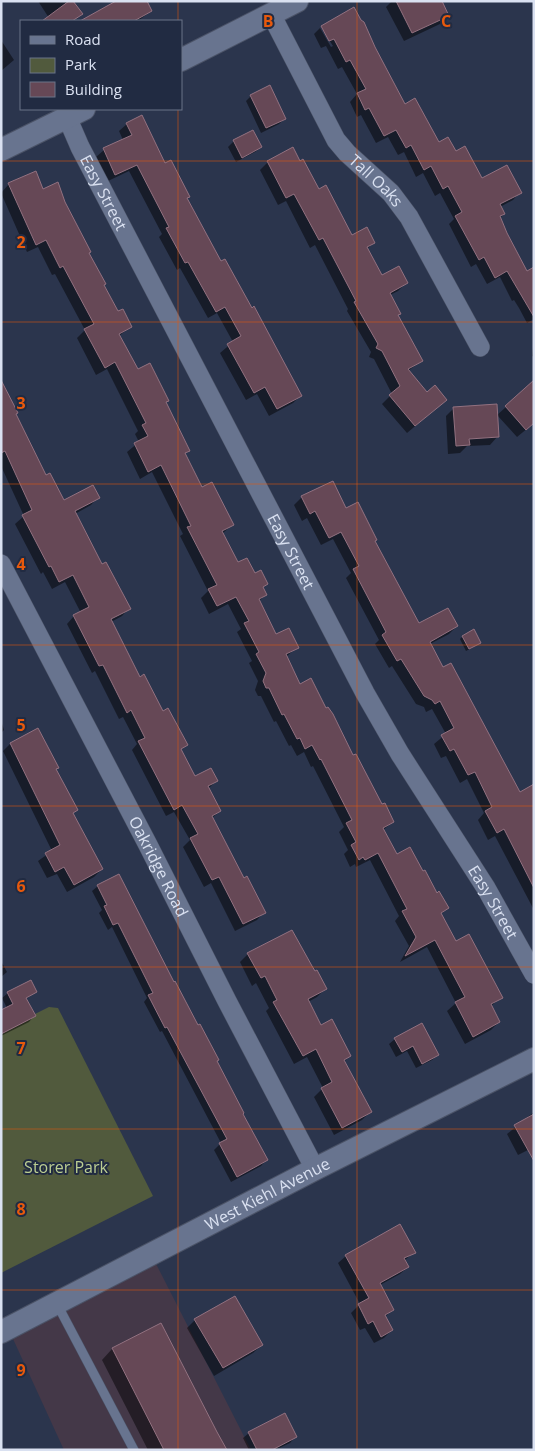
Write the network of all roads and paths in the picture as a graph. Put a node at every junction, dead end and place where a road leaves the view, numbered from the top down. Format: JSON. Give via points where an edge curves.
{"nodes":[{"id":1,"x":296,"y":1,"type":"edge"},
{"id":2,"x":271,"y":14,"type":"junction"},
{"id":3,"x":182,"y":59,"type":"edge"},
{"id":4,"x":76,"y":113,"type":"edge"},
{"id":5,"x":1,"y":150,"type":"edge"},
{"id":6,"x":480,"y":347,"type":"dead end"},
{"id":7,"x":1,"y":564,"type":"edge"},
{"id":8,"x":534,"y":974,"type":"edge"},
{"id":9,"x":534,"y":1059,"type":"edge"},
{"id":10,"x":314,"y":1169,"type":"junction"},
{"id":11,"x":56,"y":1303,"type":"junction"},
{"id":12,"x":1,"y":1332,"type":"edge"},
{"id":13,"x":134,"y":1450,"type":"edge"}],
"edges":[{"from":1,"to":2,"type":"street"},
{"from":2,"to":3,"type":"street"},
{"from":2,"to":6,"type":"street","name":"Tall Oaks","via":[[336,140],[391,193],[409,217]]},
{"from":4,"to":5,"type":"street"},
{"from":4,"to":8,"type":"street","name":"Easy Street","via":[[80,147],[365,694],[486,888]]},
{"from":7,"to":10,"type":"street","name":"Oakridge Road"},
{"from":9,"to":10,"type":"street","name":"West Kiehl Avenue"},
{"from":10,"to":11,"type":"street","name":"West Kiehl Avenue"},
{"from":11,"to":12,"type":"street","name":"West Kiehl Avenue"},
{"from":11,"to":13,"type":"lane"}]}
